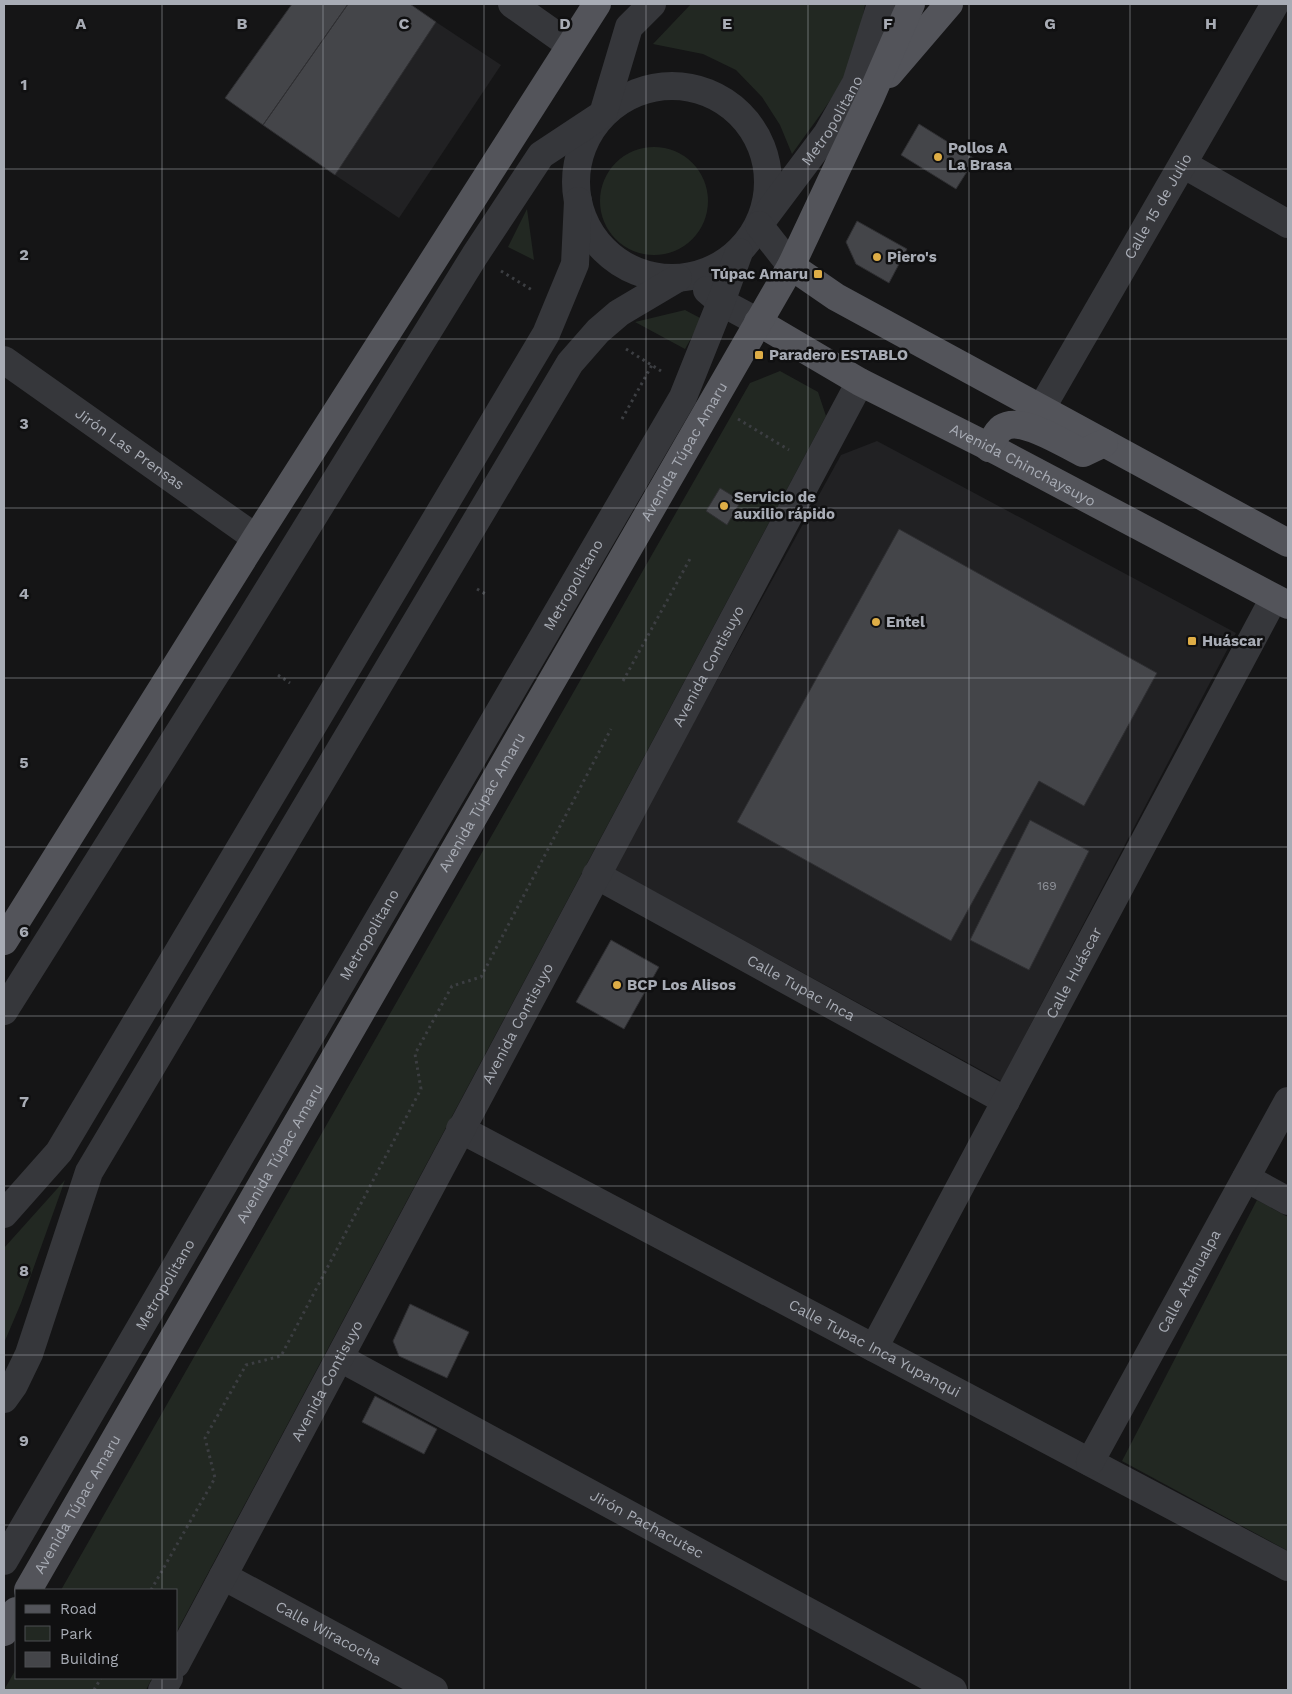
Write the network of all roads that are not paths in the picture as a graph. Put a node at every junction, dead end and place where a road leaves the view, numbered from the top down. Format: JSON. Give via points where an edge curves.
{"nodes":[{"id":1,"x":512,"y":4,"type":"edge"},
{"id":2,"x":597,"y":4,"type":"edge"},
{"id":3,"x":652,"y":4,"type":"edge"},
{"id":4,"x":881,"y":4,"type":"edge"},
{"id":5,"x":911,"y":4,"type":"edge"},
{"id":6,"x":949,"y":4,"type":"edge"},
{"id":7,"x":1275,"y":4,"type":"edge"},
{"id":8,"x":570,"y":45,"type":"junction"},
{"id":9,"x":871,"y":96,"type":"junction"},
{"id":10,"x":603,"y":114,"type":"junction"},
{"id":11,"x":844,"y":152,"type":"junction"},
{"id":12,"x":1183,"y":164,"type":"junction"},
{"id":13,"x":578,"y":201,"type":"junction"},
{"id":14,"x":1288,"y":224,"type":"edge"},
{"id":15,"x":759,"y":225,"type":"junction"},
{"id":16,"x":739,"y":252,"type":"junction"},
{"id":17,"x":791,"y":266,"type":"junction"},
{"id":18,"x":686,"y":278,"type":"junction"},
{"id":19,"x":721,"y":302,"type":"junction"},
{"id":20,"x":758,"y":322,"type":"junction"},
{"id":21,"x":4,"y":360,"type":"edge"},
{"id":22,"x":860,"y":382,"type":"junction"},
{"id":23,"x":1042,"y":409,"type":"junction"},
{"id":24,"x":1104,"y":443,"type":"junction"},
{"id":25,"x":990,"y":448,"type":"junction"},
{"id":26,"x":256,"y":538,"type":"junction"},
{"id":27,"x":1288,"y":543,"type":"edge"},
{"id":28,"x":1281,"y":601,"type":"edge"},
{"id":29,"x":596,"y":875,"type":"junction"},
{"id":30,"x":4,"y":942,"type":"edge"},
{"id":31,"x":4,"y":1011,"type":"edge"},
{"id":32,"x":1006,"y":1101,"type":"junction"},
{"id":33,"x":1288,"y":1101,"type":"edge"},
{"id":34,"x":460,"y":1129,"type":"junction"},
{"id":35,"x":1246,"y":1178,"type":"junction"},
{"id":36,"x":1288,"y":1201,"type":"edge"},
{"id":37,"x":4,"y":1214,"type":"edge"},
{"id":38,"x":874,"y":1348,"type":"junction"},
{"id":39,"x":340,"y":1358,"type":"junction"},
{"id":40,"x":4,"y":1399,"type":"edge"},
{"id":41,"x":1090,"y":1462,"type":"junction"},
{"id":42,"x":4,"y":1561,"type":"edge"},
{"id":43,"x":1288,"y":1567,"type":"edge"},
{"id":44,"x":224,"y":1576,"type":"junction"},
{"id":45,"x":29,"y":1589,"type":"edge"},
{"id":46,"x":15,"y":1613,"type":"edge"},
{"id":47,"x":4,"y":1632,"type":"edge"},
{"id":48,"x":178,"y":1660,"type":"edge"},
{"id":49,"x":168,"y":1679,"type":"edge"},
{"id":50,"x":937,"y":1686,"type":"edge"},
{"id":51,"x":162,"y":1690,"type":"edge"},
{"id":52,"x":434,"y":1690,"type":"edge"}],
"edges":[{"from":1,"to":8,"type":"street"},
{"from":2,"to":8,"type":"main road"},
{"from":3,"to":10,"type":"street","via":[[629,27]]},
{"from":4,"to":15,"type":"street","name":"Metropolitano","via":[[856,83],[826,134]]},
{"from":5,"to":9,"type":"main road","name":"Avenida Túpac Amaru"},
{"from":6,"to":9,"type":"main road"},
{"from":7,"to":12,"type":"street","name":"Calle 15 de Julio"},
{"from":8,"to":26,"type":"main road"},
{"from":9,"to":11,"type":"main road","name":"Avenida Túpac Amaru"},
{"from":10,"to":13,"type":"street","via":[[585,140],[577,170]]},
{"from":10,"to":15,"type":"street","via":[[624,98],[650,88],[677,86],[704,91],[728,103],[747,122],[761,146],[767,166],[767,199]]},
{"from":10,"to":31,"type":"street","via":[[541,155],[475,255]]},
{"from":11,"to":15,"type":"street","name":"Metropolitano"},
{"from":11,"to":17,"type":"main road","name":"Avenida Túpac Amaru"},
{"from":12,"to":14,"type":"street"},
{"from":12,"to":23,"type":"street","name":"Calle 15 de Julio"},
{"from":13,"to":18,"type":"street","via":[[587,227],[603,249],[625,266],[650,276]]},
{"from":13,"to":37,"type":"street","via":[[575,264],[546,334],[59,1152]]},
{"from":15,"to":16,"type":"street"},
{"from":15,"to":17,"type":"street"},
{"from":16,"to":18,"type":"street","via":[[721,266]]},
{"from":16,"to":19,"type":"street","name":"Metropolitano"},
{"from":17,"to":20,"type":"main road","name":"Avenida Túpac Amaru"},
{"from":17,"to":23,"type":"main road","via":[[836,297]]},
{"from":18,"to":19,"type":"street"},
{"from":18,"to":40,"type":"street","via":[[619,313],[598,331],[570,364],[88,1172],[29,1354]]},
{"from":19,"to":20,"type":"street"},
{"from":19,"to":42,"type":"street","name":"Metropolitano","via":[[683,397]]},
{"from":20,"to":22,"type":"main road","name":"Avenida Chinchaysuyo"},
{"from":20,"to":45,"type":"main road","name":"Avenida Túpac Amaru"},
{"from":21,"to":26,"type":"street","name":"Jirón Las Prensas"},
{"from":22,"to":25,"type":"main road","name":"Avenida Chinchaysuyo"},
{"from":22,"to":29,"type":"street","name":"Avenida Contisuyo"},
{"from":23,"to":24,"type":"main road"},
{"from":24,"to":25,"type":"main road","via":[[1082,453],[1026,425],[1014,424],[1002,428]]},
{"from":24,"to":27,"type":"main road"},
{"from":25,"to":28,"type":"main road","name":"Avenida Chinchaysuyo"},
{"from":26,"to":30,"type":"main road"},
{"from":28,"to":32,"type":"street","name":"Calle Huáscar"},
{"from":29,"to":32,"type":"street","name":"Calle Tupac Inca"},
{"from":29,"to":34,"type":"street","name":"Avenida Contisuyo"},
{"from":32,"to":38,"type":"street","name":"Calle Huáscar"},
{"from":33,"to":35,"type":"street","name":"Calle Atahualpa"},
{"from":34,"to":38,"type":"street","name":"Calle Tupac Inca Yupanqui"},
{"from":34,"to":39,"type":"street","name":"Avenida Contisuyo"},
{"from":35,"to":36,"type":"street"},
{"from":35,"to":41,"type":"street","name":"Calle Atahualpa"},
{"from":38,"to":41,"type":"street","name":"Calle Tupac Inca Yupanqui"},
{"from":39,"to":44,"type":"street","name":"Avenida Contisuyo"},
{"from":39,"to":50,"type":"street","name":"Jirón Pachacutec"},
{"from":41,"to":43,"type":"street","name":"Calle Tupac Inca Yupanqui"},
{"from":44,"to":48,"type":"street","name":"Avenida Contisuyo"},
{"from":44,"to":52,"type":"street","name":"Calle Wiracocha"},
{"from":46,"to":47,"type":"main road"},
{"from":49,"to":51,"type":"street"}]}
